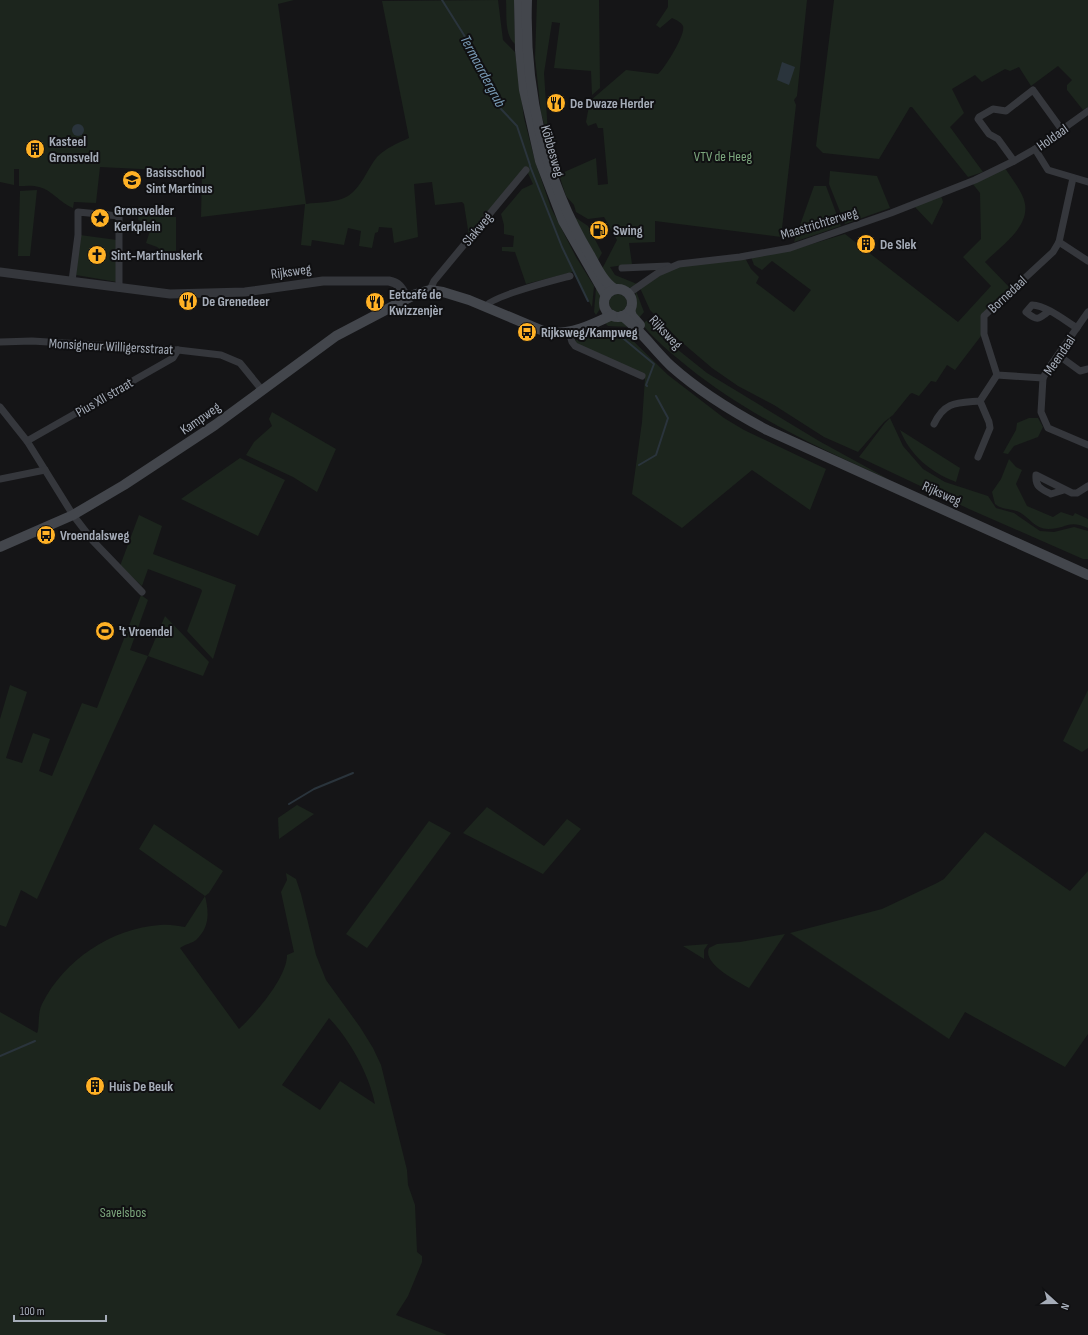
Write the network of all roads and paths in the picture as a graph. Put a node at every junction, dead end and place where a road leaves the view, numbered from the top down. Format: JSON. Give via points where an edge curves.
{"nodes":[{"id":1,"x":519,"y":0,"type":"edge"},
{"id":2,"x":527,"y":0,"type":"edge"},
{"id":3,"x":524,"y":50,"type":"junction"},
{"id":4,"x":1088,"y":111,"type":"edge"},
{"id":5,"x":1062,"y":130,"type":"junction"},
{"id":6,"x":1034,"y":149,"type":"junction"},
{"id":7,"x":1014,"y":160,"type":"junction"},
{"id":8,"x":526,"y":170,"type":"dead end"},
{"id":9,"x":1072,"y":178,"type":"junction"},
{"id":10,"x":1088,"y":182,"type":"edge"},
{"id":11,"x":1059,"y":242,"type":"junction"},
{"id":12,"x":1088,"y":261,"type":"edge"},
{"id":13,"x":672,"y":266,"type":"junction"},
{"id":14,"x":622,"y":268,"type":"dead end"},
{"id":15,"x":0,"y":272,"type":"edge"},
{"id":16,"x":570,"y":276,"type":"dead end"},
{"id":17,"x":72,"y":281,"type":"junction"},
{"id":18,"x":119,"y":288,"type":"junction"},
{"id":19,"x":615,"y":289,"type":"junction"},
{"id":20,"x":430,"y":290,"type":"junction"},
{"id":21,"x":629,"y":293,"type":"junction"},
{"id":22,"x":606,"y":296,"type":"junction"},
{"id":23,"x":408,"y":298,"type":"junction"},
{"id":24,"x":485,"y":307,"type":"junction"},
{"id":25,"x":605,"y":308,"type":"junction"},
{"id":26,"x":630,"y":310,"type":"junction"},
{"id":27,"x":1049,"y":311,"type":"dead end"},
{"id":28,"x":1088,"y":312,"type":"edge"},
{"id":29,"x":617,"y":316,"type":"junction"},
{"id":30,"x":1078,"y":328,"type":"junction"},
{"id":31,"x":582,"y":329,"type":"junction"},
{"id":32,"x":570,"y":332,"type":"junction"},
{"id":33,"x":0,"y":342,"type":"edge"},
{"id":34,"x":178,"y":350,"type":"junction"},
{"id":35,"x":1058,"y":354,"type":"junction"},
{"id":36,"x":1088,"y":369,"type":"edge"},
{"id":37,"x":997,"y":375,"type":"junction"},
{"id":38,"x":642,"y":376,"type":"dead end"},
{"id":39,"x":1043,"y":378,"type":"junction"},
{"id":40,"x":262,"y":390,"type":"junction"},
{"id":41,"x":980,"y":402,"type":"junction"},
{"id":42,"x":0,"y":407,"type":"edge"},
{"id":43,"x":934,"y":424,"type":"dead end"},
{"id":44,"x":784,"y":437,"type":"junction"},
{"id":45,"x":27,"y":441,"type":"junction"},
{"id":46,"x":1088,"y":445,"type":"edge"},
{"id":47,"x":978,"y":457,"type":"dead end"},
{"id":48,"x":45,"y":470,"type":"junction"},
{"id":49,"x":0,"y":479,"type":"edge"},
{"id":50,"x":1088,"y":486,"type":"edge"},
{"id":51,"x":1064,"y":490,"type":"dead end"},
{"id":52,"x":73,"y":514,"type":"junction"},
{"id":53,"x":0,"y":547,"type":"edge"},
{"id":54,"x":1088,"y":575,"type":"edge"},
{"id":55,"x":142,"y":592,"type":"dead end"}],
"edges":[{"from":1,"to":3,"type":"main road","name":"Köbbesweg"},
{"from":2,"to":3,"type":"main road","name":"Köbbesweg"},
{"from":3,"to":19,"type":"main road","name":"Köbbesweg","via":[[535,111],[556,184],[585,247],[608,284]]},
{"from":3,"to":22,"type":"main road","name":"Köbbesweg","via":[[527,108],[547,182],[566,226]]},
{"from":4,"to":5,"type":"street","name":"Holdaal"},
{"from":5,"to":6,"type":"street","name":"Holdaal"},
{"from":5,"to":7,"type":"street","via":[[1033,90],[1006,111],[993,109],[979,117],[989,134],[998,139]]},
{"from":6,"to":7,"type":"street","name":"Holdaal"},
{"from":6,"to":9,"type":"street","via":[[1048,170]]},
{"from":7,"to":13,"type":"street","name":"Maastrichterweg","via":[[975,180],[809,243],[760,254]]},
{"from":8,"to":20,"type":"street","name":"Slakweg","via":[[434,281]]},
{"from":9,"to":10,"type":"street"},
{"from":9,"to":11,"type":"street","name":"Bornedaal"},
{"from":11,"to":12,"type":"street"},
{"from":11,"to":37,"type":"street","name":"Bornedaal","via":[[1053,252],[984,316],[984,334]]},
{"from":13,"to":14,"type":"street"},
{"from":13,"to":21,"type":"street","name":"Maastrichterweg"},
{"from":15,"to":17,"type":"street","name":"Rijksweg"},
{"from":16,"to":24,"type":"street","via":[[500,296]]},
{"from":17,"to":18,"type":"street","name":"Rijksweg"},
{"from":17,"to":18,"type":"street","via":[[78,212],[119,216]]},
{"from":18,"to":23,"type":"street","name":"Rijksweg","via":[[193,294],[245,292],[312,282],[354,280],[396,283]]},
{"from":19,"to":21,"type":"main road","via":[[623,289]]},
{"from":19,"to":22,"type":"main road"},
{"from":20,"to":23,"type":"main road"},
{"from":20,"to":24,"type":"main road"},
{"from":21,"to":26,"type":"main road","via":[[632,302]]},
{"from":22,"to":25,"type":"main road"},
{"from":23,"to":40,"type":"main road","name":"Kampweg","via":[[343,331]]},
{"from":24,"to":32,"type":"main road","via":[[544,332]]},
{"from":25,"to":29,"type":"main road"},
{"from":25,"to":31,"type":"main road"},
{"from":26,"to":29,"type":"main road"},
{"from":26,"to":44,"type":"main road","name":"Rijksweg","via":[[654,341],[687,373],[722,399]]},
{"from":27,"to":30,"type":"street"},
{"from":28,"to":30,"type":"street","name":"Meendaal"},
{"from":29,"to":31,"type":"main road"},
{"from":29,"to":44,"type":"main road","name":"Rijksweg","via":[[708,395],[745,418]]},
{"from":30,"to":35,"type":"street","name":"Meendaal"},
{"from":31,"to":32,"type":"main road"},
{"from":32,"to":38,"type":"street","via":[[575,346]]},
{"from":33,"to":34,"type":"street","name":"Monsigneur Willigersstraat","via":[[32,341]]},
{"from":34,"to":40,"type":"street","name":"Monsigneur Willigersstraat","via":[[221,355],[240,363]]},
{"from":34,"to":45,"type":"street","name":"Pius XII straat","via":[[173,358]]},
{"from":35,"to":36,"type":"street","via":[[1080,371]]},
{"from":35,"to":39,"type":"street","name":"Meendaal"},
{"from":37,"to":39,"type":"street"},
{"from":37,"to":41,"type":"street"},
{"from":39,"to":46,"type":"street","name":"Meendaal","via":[[1041,412],[1048,428]]},
{"from":40,"to":52,"type":"main road","name":"Kampweg","via":[[155,466]]},
{"from":41,"to":43,"type":"street","via":[[948,405]]},
{"from":41,"to":47,"type":"street","via":[[990,428]]},
{"from":42,"to":45,"type":"street"},
{"from":44,"to":54,"type":"main road","name":"Rijksweg"},
{"from":45,"to":48,"type":"street"},
{"from":48,"to":49,"type":"street"},
{"from":48,"to":52,"type":"street"},
{"from":50,"to":51,"type":"street","via":[[1077,493]]},
{"from":52,"to":53,"type":"main road","name":"Kampweg"},
{"from":52,"to":55,"type":"street","via":[[97,546]]}]}
